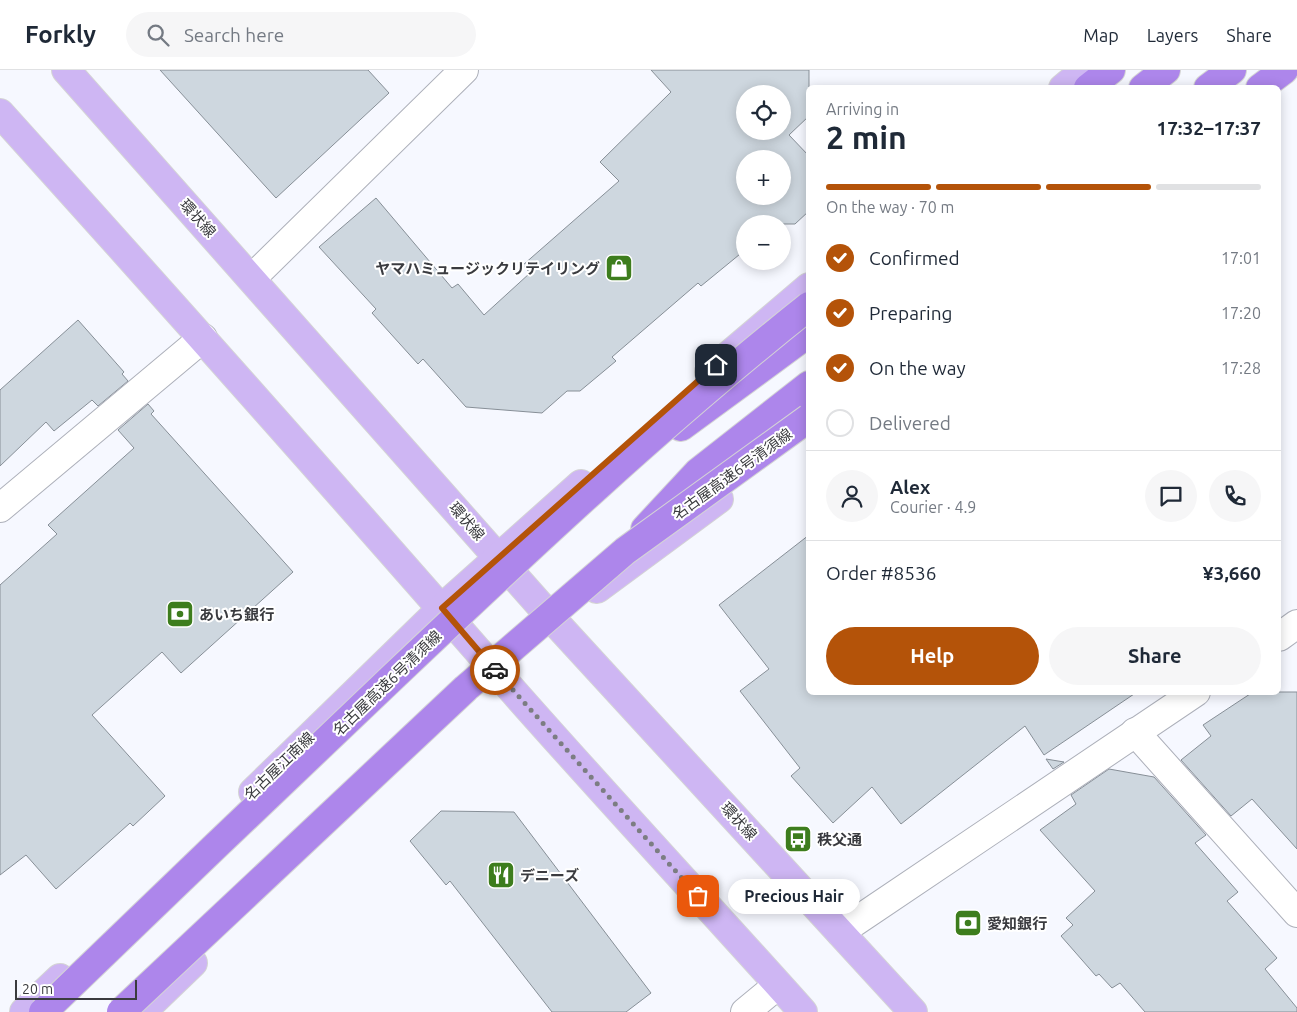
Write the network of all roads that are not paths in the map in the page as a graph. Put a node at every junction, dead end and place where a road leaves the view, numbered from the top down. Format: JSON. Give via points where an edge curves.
{"nodes":[{"id":1,"x":66,"y":70,"type":"edge"},
{"id":2,"x":464,"y":70,"type":"edge"},
{"id":3,"x":1085,"y":70,"type":"edge"},
{"id":4,"x":1111,"y":70,"type":"edge"},
{"id":5,"x":1166,"y":70,"type":"edge"},
{"id":6,"x":1232,"y":70,"type":"edge"},
{"id":7,"x":1284,"y":70,"type":"edge"},
{"id":8,"x":1296,"y":70,"type":"edge"},
{"id":9,"x":1067,"y":85,"type":"edge"},
{"id":10,"x":1092,"y":85,"type":"edge"},
{"id":11,"x":1147,"y":85,"type":"edge"},
{"id":12,"x":1212,"y":85,"type":"edge"},
{"id":13,"x":1264,"y":85,"type":"edge"},
{"id":14,"x":1278,"y":85,"type":"edge"},
{"id":15,"x":0,"y":113,"type":"edge"},
{"id":16,"x":252,"y":278,"type":"junction"},
{"id":17,"x":806,"y":289,"type":"edge"},
{"id":18,"x":806,"y":308,"type":"edge"},
{"id":19,"x":806,"y":335,"type":"edge"},
{"id":20,"x":203,"y":338,"type":"junction"},
{"id":21,"x":806,"y":387,"type":"edge"},
{"id":22,"x":806,"y":420,"type":"edge"},
{"id":23,"x":806,"y":436,"type":"edge"},
{"id":24,"x":591,"y":492,"type":"junction"},
{"id":25,"x":0,"y":508,"type":"edge"},
{"id":26,"x":625,"y":551,"type":"junction"},
{"id":27,"x":498,"y":557,"type":"junction"},
{"id":28,"x":442,"y":608,"type":"junction"},
{"id":29,"x":554,"y":621,"type":"junction"},
{"id":30,"x":1297,"y":624,"type":"edge"},
{"id":31,"x":1281,"y":636,"type":"edge"},
{"id":32,"x":498,"y":674,"type":"junction"},
{"id":33,"x":1191,"y":695,"type":"edge"},
{"id":34,"x":1135,"y":732,"type":"junction"},
{"id":35,"x":1297,"y":914,"type":"edge"},
{"id":36,"x":840,"y":932,"type":"junction"},
{"id":37,"x":778,"y":985,"type":"junction"},
{"id":38,"x":24,"y":1012,"type":"edge"},
{"id":39,"x":43,"y":1012,"type":"edge"},
{"id":40,"x":121,"y":1012,"type":"edge"},
{"id":41,"x":142,"y":1012,"type":"edge"},
{"id":42,"x":744,"y":1012,"type":"edge"},
{"id":43,"x":803,"y":1012,"type":"edge"},
{"id":44,"x":913,"y":1012,"type":"edge"}],
"edges":[{"from":1,"to":16,"type":"main road","name":"環状線"},
{"from":2,"to":16,"type":"street"},
{"from":3,"to":9,"type":"main road"},
{"from":4,"to":10,"type":"highway"},
{"from":5,"to":11,"type":"highway"},
{"from":6,"to":12,"type":"highway"},
{"from":7,"to":13,"type":"highway"},
{"from":8,"to":14,"type":"main road"},
{"from":15,"to":20,"type":"main road"},
{"from":16,"to":27,"type":"main road","name":"環状線"},
{"from":17,"to":27,"type":"main road","name":"名古屋江南線"},
{"from":18,"to":24,"type":"highway","name":"名古屋高速6号清須線","bridge":true},
{"from":19,"to":24,"type":"highway","bridge":true},
{"from":20,"to":25,"type":"street"},
{"from":20,"to":28,"type":"main road"},
{"from":21,"to":26,"type":"highway","bridge":true,"via":[[698,472]]},
{"from":22,"to":26,"type":"highway","name":"名古屋高速6号清須線","bridge":true},
{"from":23,"to":29,"type":"main road"},
{"from":24,"to":39,"type":"highway","name":"名古屋高速6号清須線","bridge":true,"via":[[406,664]]},
{"from":26,"to":40,"type":"highway","name":"名古屋高速6号清須線","bridge":true,"via":[[466,688]]},
{"from":27,"to":28,"type":"main road","name":"名古屋江南線"},
{"from":27,"to":29,"type":"main road","name":"環状線"},
{"from":28,"to":32,"type":"main road"},
{"from":28,"to":38,"type":"main road","name":"名古屋江南線"},
{"from":29,"to":32,"type":"main road"},
{"from":29,"to":36,"type":"main road","name":"環状線"},
{"from":30,"to":31,"type":"street"},
{"from":32,"to":37,"type":"main road"},
{"from":32,"to":41,"type":"main road","via":[[359,802]]},
{"from":33,"to":34,"type":"street"},
{"from":34,"to":35,"type":"street"},
{"from":34,"to":36,"type":"street"},
{"from":36,"to":44,"type":"main road","name":"環状線"},
{"from":37,"to":42,"type":"street"},
{"from":37,"to":43,"type":"main road"}]}
